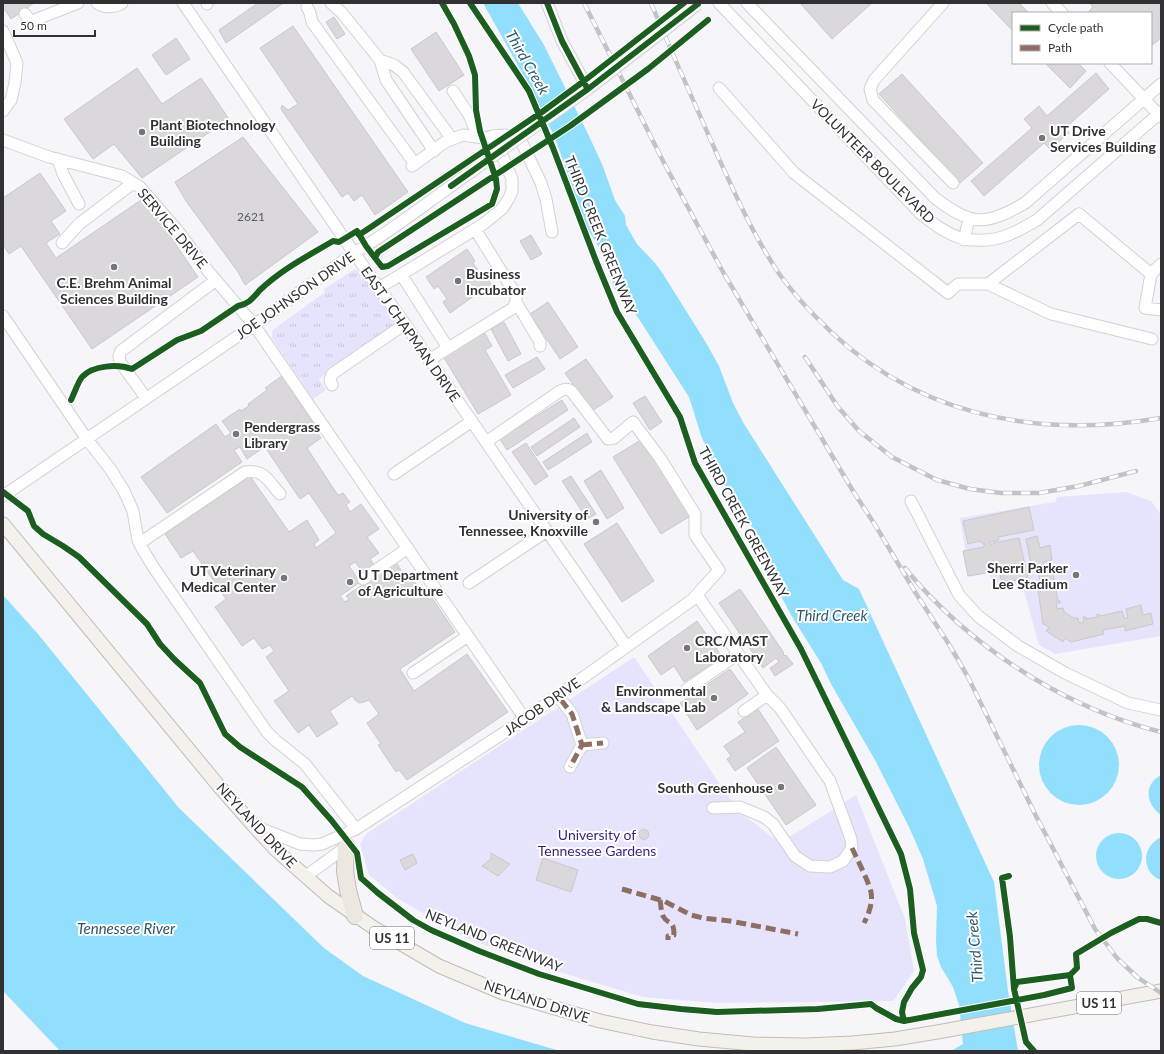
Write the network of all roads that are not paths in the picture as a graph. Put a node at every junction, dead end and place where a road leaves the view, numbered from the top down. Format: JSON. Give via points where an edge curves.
{"nodes":[{"id":1,"x":78,"y":3,"type":"edge"},
{"id":2,"x":97,"y":3,"type":"edge"},
{"id":3,"x":122,"y":3,"type":"edge"},
{"id":4,"x":183,"y":3,"type":"edge"},
{"id":5,"x":331,"y":3,"type":"edge"},
{"id":6,"x":547,"y":3,"type":"edge"},
{"id":7,"x":699,"y":3,"type":"edge"},
{"id":8,"x":719,"y":3,"type":"edge"},
{"id":9,"x":747,"y":3,"type":"edge"},
{"id":10,"x":943,"y":3,"type":"edge"},
{"id":11,"x":1052,"y":3,"type":"edge"},
{"id":12,"x":307,"y":7,"type":"dead end"},
{"id":13,"x":1061,"y":12,"type":"edge"},
{"id":14,"x":25,"y":14,"type":"dead end"},
{"id":15,"x":3,"y":31,"type":"edge"},
{"id":16,"x":380,"y":60,"type":"junction"},
{"id":17,"x":1111,"y":64,"type":"edge"},
{"id":18,"x":1161,"y":84,"type":"edge"},
{"id":19,"x":719,"y":88,"type":"dead end"},
{"id":20,"x":588,"y":89,"type":"junction"},
{"id":21,"x":453,"y":91,"type":"dead end"},
{"id":22,"x":1144,"y":99,"type":"junction"},
{"id":23,"x":3,"y":111,"type":"edge"},
{"id":24,"x":1160,"y":114,"type":"edge"},
{"id":25,"x":492,"y":136,"type":"junction"},
{"id":26,"x":478,"y":137,"type":"junction"},
{"id":27,"x":452,"y":139,"type":"junction"},
{"id":28,"x":3,"y":140,"type":"edge"},
{"id":29,"x":434,"y":151,"type":"junction"},
{"id":30,"x":58,"y":159,"type":"junction"},
{"id":31,"x":134,"y":183,"type":"junction"},
{"id":32,"x":953,"y":183,"type":"dead end"},
{"id":33,"x":79,"y":204,"type":"dead end"},
{"id":34,"x":969,"y":219,"type":"junction"},
{"id":35,"x":475,"y":229,"type":"junction"},
{"id":36,"x":552,"y":232,"type":"dead end"},
{"id":37,"x":964,"y":240,"type":"junction"},
{"id":38,"x":62,"y":243,"type":"dead end"},
{"id":39,"x":354,"y":252,"type":"junction"},
{"id":40,"x":1161,"y":264,"type":"edge"},
{"id":41,"x":401,"y":274,"type":"junction"},
{"id":42,"x":1150,"y":274,"type":"junction"},
{"id":43,"x":216,"y":280,"type":"junction"},
{"id":44,"x":988,"y":284,"type":"junction"},
{"id":45,"x":379,"y":288,"type":"junction"},
{"id":46,"x":516,"y":302,"type":"junction"},
{"id":47,"x":1161,"y":310,"type":"edge"},
{"id":48,"x":3,"y":316,"type":"edge"},
{"id":49,"x":405,"y":324,"type":"junction"},
{"id":50,"x":254,"y":325,"type":"junction"},
{"id":51,"x":1152,"y":340,"type":"dead end"},
{"id":52,"x":540,"y":346,"type":"dead end"},
{"id":53,"x":448,"y":348,"type":"junction"},
{"id":54,"x":429,"y":360,"type":"junction"},
{"id":55,"x":332,"y":385,"type":"dead end"},
{"id":56,"x":146,"y":398,"type":"junction"},
{"id":57,"x":472,"y":421,"type":"junction"},
{"id":58,"x":86,"y":438,"type":"junction"},
{"id":59,"x":486,"y":442,"type":"junction"},
{"id":60,"x":394,"y":474,"type":"dead end"},
{"id":61,"x":280,"y":494,"type":"dead end"},
{"id":62,"x":3,"y":496,"type":"edge"},
{"id":63,"x":911,"y":501,"type":"dead end"},
{"id":64,"x":3,"y":524,"type":"edge"},
{"id":65,"x":548,"y":531,"type":"junction"},
{"id":66,"x":140,"y":543,"type":"junction"},
{"id":67,"x":408,"y":548,"type":"junction"},
{"id":68,"x":363,"y":579,"type":"dead end"},
{"id":69,"x":470,"y":584,"type":"dead end"},
{"id":70,"x":694,"y":597,"type":"junction"},
{"id":71,"x":468,"y":636,"type":"junction"},
{"id":72,"x":626,"y":646,"type":"junction"},
{"id":73,"x":738,"y":654,"type":"junction"},
{"id":74,"x":413,"y":673,"type":"dead end"},
{"id":75,"x":687,"y":689,"type":"dead end"},
{"id":76,"x":767,"y":695,"type":"junction"},
{"id":77,"x":561,"y":700,"type":"dead end"},
{"id":78,"x":1161,"y":710,"type":"edge"},
{"id":79,"x":744,"y":711,"type":"dead end"},
{"id":80,"x":525,"y":719,"type":"junction"},
{"id":81,"x":603,"y":743,"type":"dead end"},
{"id":82,"x":582,"y":745,"type":"junction"},
{"id":83,"x":570,"y":767,"type":"dead end"},
{"id":84,"x":713,"y":808,"type":"dead end"},
{"id":85,"x":253,"y":826,"type":"junction"},
{"id":86,"x":356,"y":829,"type":"junction"},
{"id":87,"x":346,"y":847,"type":"junction"},
{"id":88,"x":306,"y":876,"type":"junction"},
{"id":89,"x":355,"y":916,"type":"junction"},
{"id":90,"x":1161,"y":991,"type":"edge"}],
"edges":[{"from":1,"to":14,"type":"street","via":[[32,21]]},
{"from":2,"to":3,"type":"street","via":[[106,7]]},
{"from":4,"to":39,"type":"street","name":"EAST J CHAPMAN DRIVE"},
{"from":5,"to":16,"type":"street"},
{"from":6,"to":20,"type":"street","via":[[562,41]]},
{"from":7,"to":20,"type":"street","name":"JOE JOHNSON DRIVE","bridge":true},
{"from":8,"to":37,"type":"street","name":"VOLUNTEER BOULEVARD","via":[[921,214]]},
{"from":9,"to":34,"type":"street","name":"VOLUNTEER BOULEVARD","via":[[935,198],[957,214]]},
{"from":10,"to":32,"type":"street","via":[[874,80],[870,89],[873,100]]},
{"from":11,"to":13,"type":"street"},
{"from":12,"to":29,"type":"street","via":[[312,22],[414,165]]},
{"from":15,"to":23,"type":"street","via":[[17,63],[11,100]]},
{"from":16,"to":27,"type":"street","via":[[394,65],[403,72]]},
{"from":16,"to":29,"type":"street","via":[[386,80]]},
{"from":17,"to":22,"type":"street"},
{"from":18,"to":22,"type":"street","name":"VOLUNTEER BOULEVARD"},
{"from":19,"to":44,"type":"street","via":[[794,173],[948,293],[958,284]]},
{"from":20,"to":39,"type":"street","name":"JOE JOHNSON DRIVE","bridge":true,"via":[[420,209]]},
{"from":21,"to":26,"type":"street","via":[[469,115]]},
{"from":22,"to":24,"type":"street"},
{"from":22,"to":34,"type":"street","name":"VOLUNTEER BOULEVARD","via":[[1025,203],[995,218]]},
{"from":24,"to":37,"type":"street","name":"VOLUNTEER BOULEVARD","via":[[1037,220],[1001,238],[984,241]]},
{"from":25,"to":26,"type":"street"},
{"from":25,"to":35,"type":"street","via":[[512,179],[512,191],[502,209]]},
{"from":25,"to":36,"type":"street","via":[[512,136],[522,143],[546,199]]},
{"from":26,"to":27,"type":"street","via":[[463,135]]},
{"from":27,"to":29,"type":"street"},
{"from":28,"to":30,"type":"street","name":"SERVICE DRIVE"},
{"from":30,"to":31,"type":"street","name":"SERVICE DRIVE","via":[[122,176]]},
{"from":30,"to":33,"type":"street"},
{"from":31,"to":38,"type":"street","via":[[79,224]]},
{"from":31,"to":43,"type":"street","name":"SERVICE DRIVE","via":[[178,231]]},
{"from":34,"to":37,"type":"street"},
{"from":35,"to":41,"type":"street"},
{"from":35,"to":46,"type":"street","via":[[516,296]]},
{"from":39,"to":45,"type":"street","name":"EAST J CHAPMAN DRIVE"},
{"from":39,"to":50,"type":"street","name":"JOE JOHNSON DRIVE"},
{"from":40,"to":42,"type":"street"},
{"from":41,"to":45,"type":"street"},
{"from":41,"to":53,"type":"street"},
{"from":42,"to":44,"type":"street","via":[[1078,214]]},
{"from":42,"to":47,"type":"street","via":[[1145,308]]},
{"from":43,"to":50,"type":"street","name":"SERVICE DRIVE"},
{"from":43,"to":56,"type":"street","via":[[121,351],[120,362]]},
{"from":44,"to":51,"type":"street","via":[[1051,314]]},
{"from":45,"to":49,"type":"street","name":"EAST J CHAPMAN DRIVE"},
{"from":46,"to":52,"type":"street"},
{"from":46,"to":53,"type":"street","via":[[513,308]]},
{"from":48,"to":58,"type":"street"},
{"from":49,"to":54,"type":"street","name":"EAST J CHAPMAN DRIVE"},
{"from":49,"to":55,"type":"street","via":[[332,374]]},
{"from":50,"to":56,"type":"street","name":"JOE JOHNSON DRIVE"},
{"from":50,"to":67,"type":"street","name":"SERVICE DRIVE"},
{"from":53,"to":54,"type":"street"},
{"from":54,"to":57,"type":"street","name":"EAST J CHAPMAN DRIVE"},
{"from":56,"to":58,"type":"street","name":"JOE JOHNSON DRIVE"},
{"from":57,"to":59,"type":"street","name":"EAST J CHAPMAN DRIVE"},
{"from":57,"to":60,"type":"street"},
{"from":58,"to":62,"type":"street","name":"JOE JOHNSON DRIVE"},
{"from":58,"to":66,"type":"street","via":[[111,470],[128,498]]},
{"from":59,"to":65,"type":"street","name":"EAST J CHAPMAN DRIVE"},
{"from":59,"to":70,"type":"street","name":"JACOB DRIVE","via":[[565,389],[570,389],[608,439],[614,438],[633,422],[660,458],[695,514],[695,535],[719,570]]},
{"from":61,"to":66,"type":"street","via":[[262,473],[254,470],[245,472]]},
{"from":63,"to":78,"type":"street","via":[[959,595],[978,616],[1018,646],[1065,673],[1128,703]]},
{"from":64,"to":85,"type":"main road","name":"NEYLAND DRIVE","number":"US 11"},
{"from":65,"to":69,"type":"street"},
{"from":65,"to":72,"type":"street","name":"EAST J CHAPMAN DRIVE"},
{"from":66,"to":86,"type":"street","via":[[150,563],[268,732],[305,764]]},
{"from":67,"to":68,"type":"street"},
{"from":67,"to":71,"type":"street","name":"SERVICE DRIVE"},
{"from":70,"to":72,"type":"street","name":"JACOB DRIVE"},
{"from":70,"to":73,"type":"street"},
{"from":71,"to":74,"type":"street"},
{"from":71,"to":80,"type":"street","name":"SERVICE DRIVE"},
{"from":72,"to":80,"type":"street","name":"JACOB DRIVE"},
{"from":73,"to":75,"type":"street"},
{"from":73,"to":76,"type":"street"},
{"from":76,"to":79,"type":"street"},
{"from":76,"to":84,"type":"street","via":[[780,708],[830,781],[852,848],[843,861],[830,868],[810,866],[795,856],[773,824],[764,817],[740,807]]},
{"from":77,"to":82,"type":"street","via":[[572,714]]},
{"from":80,"to":86,"type":"street","name":"JACOB DRIVE"},
{"from":81,"to":82,"type":"street"},
{"from":82,"to":83,"type":"street"},
{"from":85,"to":86,"type":"street","name":"JACOB DRIVE","via":[[300,844],[314,845]]},
{"from":85,"to":88,"type":"main road","name":"NEYLAND DRIVE","number":"US 11"},
{"from":86,"to":87,"type":"street","name":"JACOB DRIVE"},
{"from":87,"to":88,"type":"street","name":"JACOB DRIVE"},
{"from":87,"to":89,"type":"highway","via":[[345,871]]},
{"from":88,"to":89,"type":"main road","name":"NEYLAND DRIVE","number":"US 11"},
{"from":89,"to":90,"type":"main road","name":"NEYLAND DRIVE","number":"US 11","via":[[439,966],[502,993],[600,1022],[699,1039],[806,1045],[895,1039]]}]}
